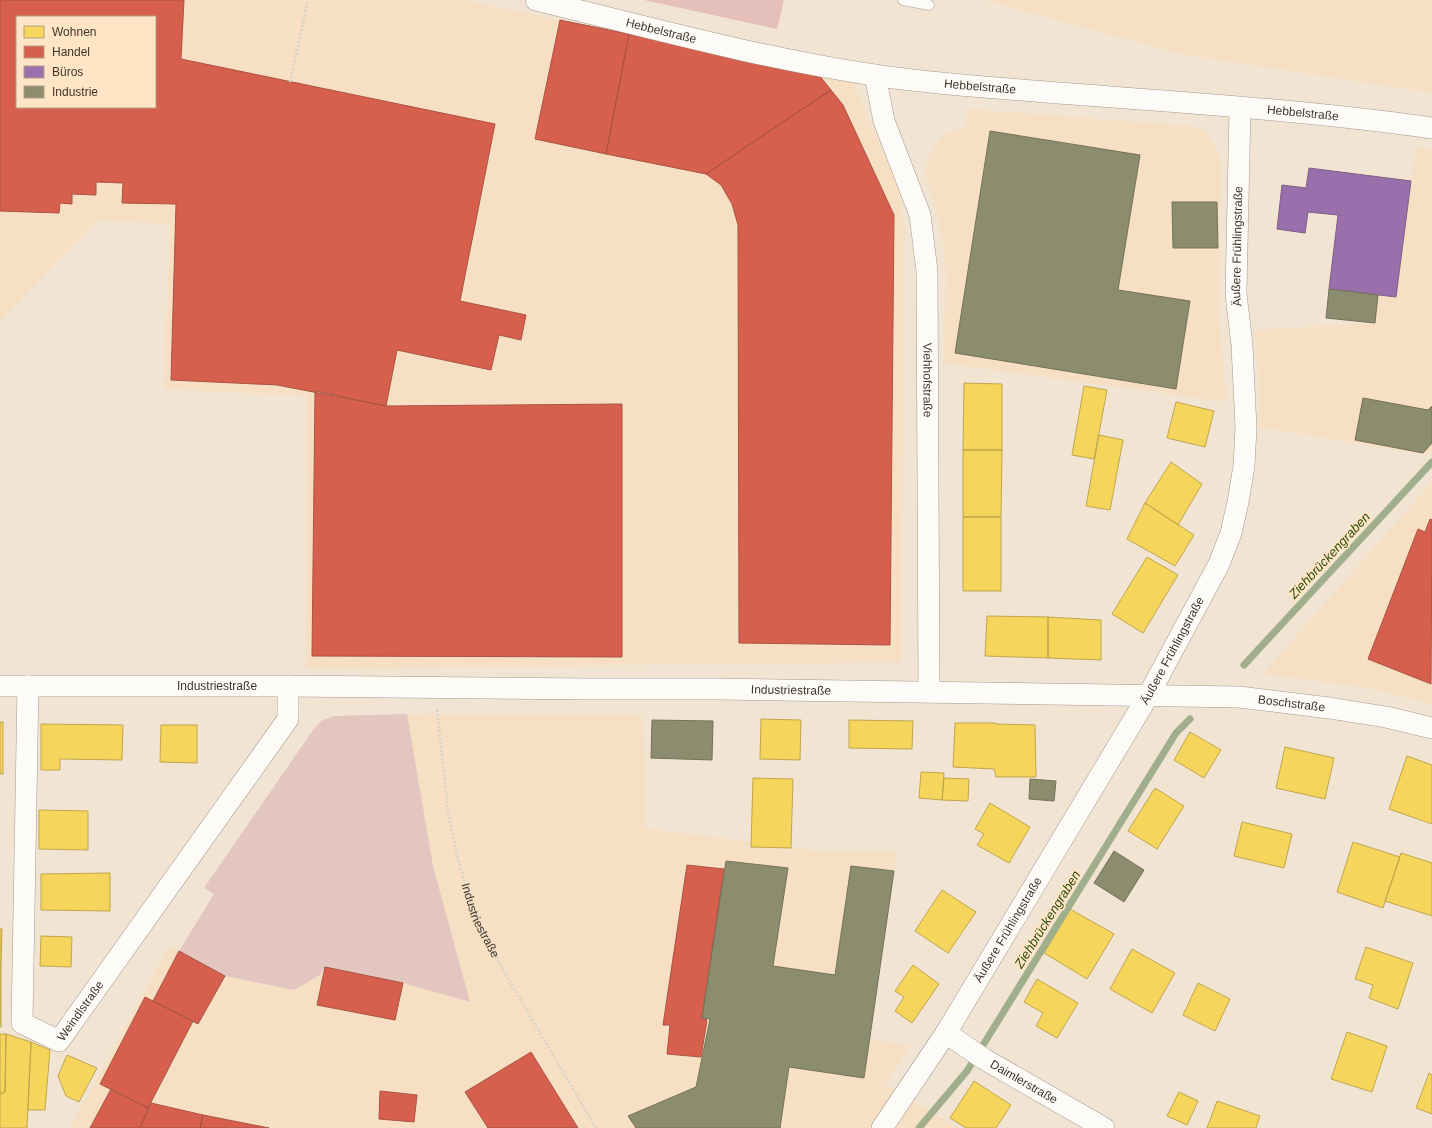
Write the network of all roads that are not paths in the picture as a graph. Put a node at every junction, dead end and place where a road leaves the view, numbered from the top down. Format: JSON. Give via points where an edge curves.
{"nodes":[{"id":1,"x":536,"y":0,"type":"edge"},
{"id":2,"x":903,"y":0,"type":"edge"},
{"id":3,"x":929,"y":5,"type":"dead end"},
{"id":4,"x":875,"y":76,"type":"junction"},
{"id":5,"x":1240,"y":108,"type":"junction"},
{"id":6,"x":1432,"y":128,"type":"edge"},
{"id":7,"x":0,"y":686,"type":"edge"},
{"id":8,"x":28,"y":686,"type":"junction"},
{"id":9,"x":288,"y":686,"type":"junction"},
{"id":10,"x":929,"y":692,"type":"junction"},
{"id":11,"x":1148,"y":696,"type":"junction"},
{"id":12,"x":1432,"y":728,"type":"edge"},
{"id":13,"x":946,"y":1033,"type":"junction"},
{"id":14,"x":882,"y":1128,"type":"edge"},
{"id":15,"x":1104,"y":1128,"type":"edge"}],
"edges":[{"from":1,"to":4,"type":"street","name":"Hebbelstraße","via":[[763,55]]},
{"from":2,"to":3,"type":"lane"},
{"from":4,"to":5,"type":"street","name":"Hebbelstraße"},
{"from":4,"to":10,"type":"street","name":"Viehhofstraße","via":[[884,121],[920,214],[927,271]]},
{"from":5,"to":6,"type":"street","name":"Hebbelstraße"},
{"from":5,"to":11,"type":"street","name":"Äußere Frühlingstraße","via":[[1236,294],[1245,382],[1244,466],[1231,533],[1219,564]]},
{"from":7,"to":8,"type":"street","name":"Industriestraße"},
{"from":8,"to":9,"type":"street","name":"Industriestraße"},
{"from":8,"to":9,"type":"street","name":"Weindlstraße","via":[[22,1023],[59,1041],[288,719]]},
{"from":9,"to":10,"type":"street","name":"Industriestraße"},
{"from":10,"to":11,"type":"street","name":"Industriestraße"},
{"from":11,"to":12,"type":"street","name":"Boschstraße","via":[[1239,697],[1386,717]]},
{"from":11,"to":13,"type":"street","name":"Äußere Frühlingstraße"},
{"from":13,"to":14,"type":"street","name":"Äußere Frühlingstraße"},
{"from":13,"to":15,"type":"street","name":"Daimlerstraße","via":[[978,1055]]}]}
